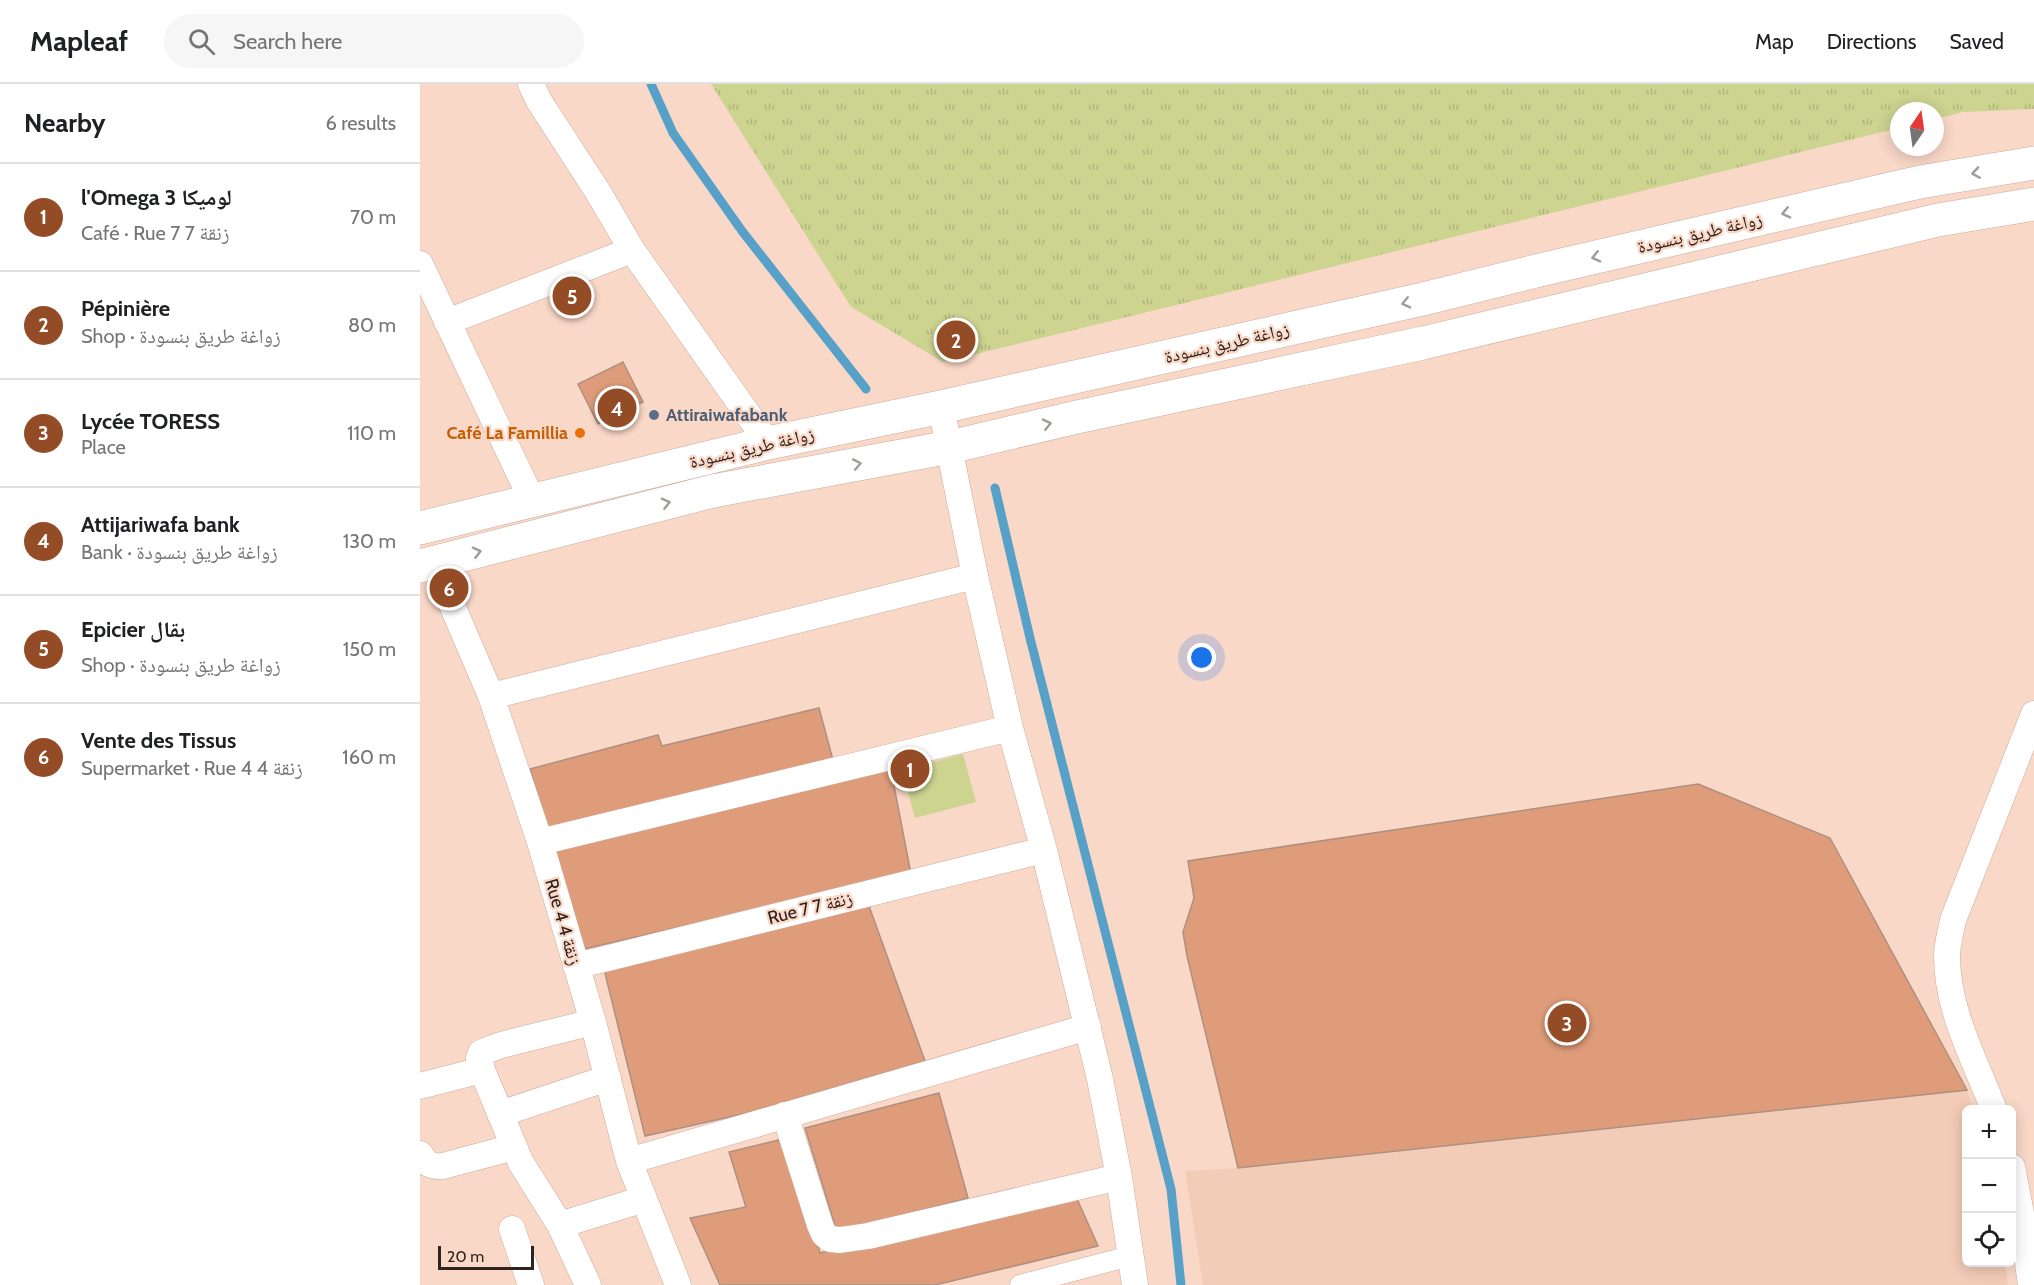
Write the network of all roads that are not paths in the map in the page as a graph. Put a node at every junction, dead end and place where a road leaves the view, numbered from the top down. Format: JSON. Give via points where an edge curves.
{"nodes":[{"id":1,"x":531,"y":84,"type":"edge"},
{"id":2,"x":2034,"y":163,"type":"edge"},
{"id":3,"x":2034,"y":204,"type":"edge"},
{"id":4,"x":632,"y":250,"type":"junction"},
{"id":5,"x":420,"y":264,"type":"edge"},
{"id":6,"x":447,"y":322,"type":"junction"},
{"id":7,"x":941,"y":407,"type":"junction"},
{"id":8,"x":768,"y":443,"type":"junction"},
{"id":9,"x":950,"y":447,"type":"junction"},
{"id":10,"x":532,"y":500,"type":"junction"},
{"id":11,"x":420,"y":528,"type":"edge"},
{"id":12,"x":427,"y":565,"type":"edge"},
{"id":13,"x":975,"y":576,"type":"junction"},
{"id":14,"x":491,"y":696,"type":"junction"},
{"id":15,"x":2034,"y":714,"type":"edge"},
{"id":16,"x":1010,"y":729,"type":"junction"},
{"id":17,"x":540,"y":842,"type":"junction"},
{"id":18,"x":1044,"y":850,"type":"junction"},
{"id":19,"x":576,"y":966,"type":"junction"},
{"id":20,"x":593,"y":1022,"type":"junction"},
{"id":21,"x":1088,"y":1027,"type":"junction"},
{"id":22,"x":482,"y":1070,"type":"junction"},
{"id":23,"x":608,"y":1078,"type":"junction"},
{"id":24,"x":420,"y":1086,"type":"edge"},
{"id":25,"x":1992,"y":1105,"type":"edge"},
{"id":26,"x":500,"y":1114,"type":"junction"},
{"id":27,"x":785,"y":1115,"type":"junction"},
{"id":28,"x":514,"y":1147,"type":"junction"},
{"id":29,"x":420,"y":1154,"type":"edge"},
{"id":30,"x":629,"y":1161,"type":"junction"},
{"id":31,"x":1119,"y":1177,"type":"junction"},
{"id":32,"x":2016,"y":1188,"type":"edge"},
{"id":33,"x":644,"y":1199,"type":"junction"},
{"id":34,"x":560,"y":1224,"type":"junction"},
{"id":35,"x":512,"y":1229,"type":"dead end"},
{"id":36,"x":1130,"y":1256,"type":"junction"},
{"id":37,"x":531,"y":1285,"type":"edge"},
{"id":38,"x":588,"y":1285,"type":"edge"},
{"id":39,"x":678,"y":1285,"type":"edge"},
{"id":40,"x":1020,"y":1285,"type":"edge"},
{"id":41,"x":1135,"y":1285,"type":"edge"},
{"id":42,"x":2031,"y":1285,"type":"edge"}],
"edges":[{"from":1,"to":4,"type":"street"},
{"from":2,"to":7,"type":"main road","name":"زواغة طريق بنسودة","one_way":true,"via":[[1920,182]]},
{"from":9,"to":3,"type":"main road","name":"زواغة طريق بنسودة","one_way":true,"via":[[1423,343],[1938,220]]},
{"from":4,"to":6,"type":"street"},
{"from":4,"to":8,"type":"street"},
{"from":5,"to":6,"type":"street"},
{"from":6,"to":10,"type":"street"},
{"from":7,"to":8,"type":"main road","name":"زواغة طريق بنسودة"},
{"from":7,"to":9,"type":"street"},
{"from":8,"to":10,"type":"main road","name":"زواغة طريق بنسودة"},
{"from":12,"to":9,"type":"main road","name":"زواغة طريق بنسودة","one_way":true,"via":[[712,491]]},
{"from":9,"to":13,"type":"street"},
{"from":10,"to":11,"type":"main road","name":"زواغة طريق بنسودة"},
{"from":12,"to":14,"type":"street","name":"Rue 4 زنقة 4"},
{"from":13,"to":14,"type":"street"},
{"from":13,"to":16,"type":"street"},
{"from":14,"to":17,"type":"street","name":"Rue 4 زنقة 4"},
{"from":15,"to":25,"type":"street","via":[[1953,920],[1947,955],[1951,996]]},
{"from":16,"to":17,"type":"street"},
{"from":16,"to":18,"type":"street"},
{"from":17,"to":19,"type":"street","name":"Rue 4 زنقة 4"},
{"from":18,"to":19,"type":"street","name":"Rue 7 زنقة 7"},
{"from":18,"to":21,"type":"street"},
{"from":19,"to":20,"type":"street","name":"Rue 4 زنقة 4"},
{"from":20,"to":22,"type":"street","via":[[485,1051],[479,1058]]},
{"from":20,"to":23,"type":"street","name":"Rue 4 زنقة 4"},
{"from":21,"to":27,"type":"street"},
{"from":21,"to":31,"type":"street"},
{"from":22,"to":24,"type":"street"},
{"from":22,"to":26,"type":"street"},
{"from":23,"to":26,"type":"street"},
{"from":23,"to":30,"type":"street","name":"Rue 4 زنقة 4"},
{"from":26,"to":28,"type":"street"},
{"from":27,"to":30,"type":"street"},
{"from":27,"to":31,"type":"street","via":[[820,1225],[830,1239],[868,1236]]},
{"from":28,"to":29,"type":"street","via":[[434,1167]]},
{"from":28,"to":34,"type":"street"},
{"from":30,"to":33,"type":"street","name":"Rue 4 زنقة 4"},
{"from":31,"to":36,"type":"street"},
{"from":32,"to":42,"type":"street"},
{"from":33,"to":34,"type":"street"},
{"from":33,"to":39,"type":"street","name":"Rue 4 زنقة 4"},
{"from":34,"to":38,"type":"street"},
{"from":35,"to":37,"type":"street"},
{"from":36,"to":40,"type":"street"},
{"from":36,"to":41,"type":"street"}]}
